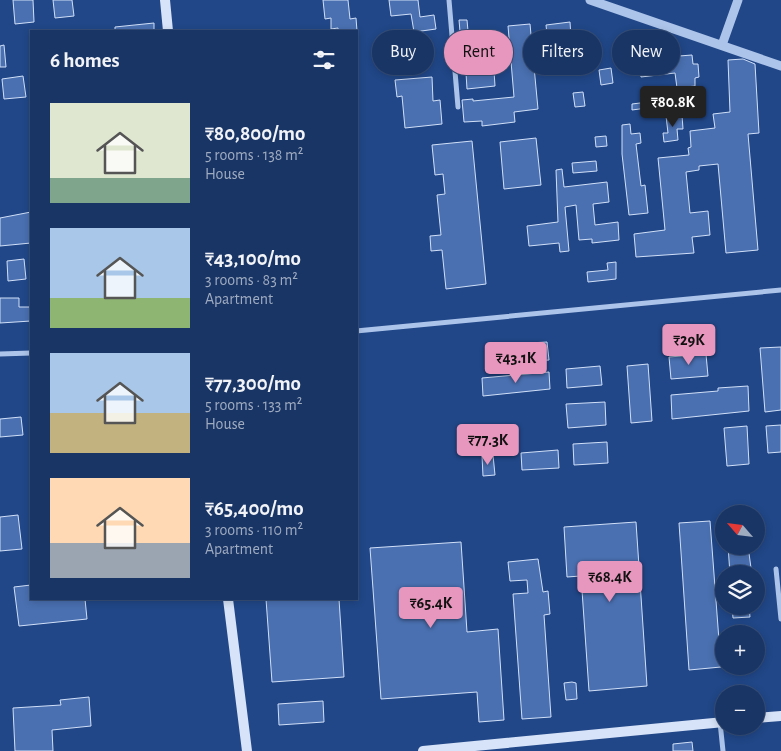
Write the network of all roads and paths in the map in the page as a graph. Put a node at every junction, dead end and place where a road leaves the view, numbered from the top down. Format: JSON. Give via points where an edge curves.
{"nodes":[{"id":1,"x":165,"y":0,"type":"edge"},
{"id":2,"x":449,"y":0,"type":"edge"},
{"id":3,"x":590,"y":0,"type":"edge"},
{"id":4,"x":738,"y":0,"type":"edge"},
{"id":5,"x":168,"y":30,"type":"edge"},
{"id":6,"x":722,"y":45,"type":"junction"},
{"id":7,"x":781,"y":66,"type":"edge"},
{"id":8,"x":458,"y":107,"type":"dead end"},
{"id":9,"x":781,"y":290,"type":"edge"},
{"id":10,"x":358,"y":331,"type":"edge"},
{"id":11,"x":30,"y":353,"type":"edge"},
{"id":12,"x":0,"y":354,"type":"edge"},
{"id":13,"x":776,"y":569,"type":"dead end"},
{"id":14,"x":228,"y":600,"type":"edge"},
{"id":15,"x":781,"y":619,"type":"edge"},
{"id":16,"x":781,"y":716,"type":"edge"},
{"id":17,"x":765,"y":717,"type":"edge"},
{"id":18,"x":715,"y":723,"type":"edge"},
{"id":19,"x":722,"y":735,"type":"edge"},
{"id":20,"x":247,"y":751,"type":"edge"},
{"id":21,"x":423,"y":751,"type":"edge"},
{"id":22,"x":723,"y":751,"type":"edge"}],
"edges":[{"from":1,"to":5,"type":"main road"},
{"from":2,"to":8,"type":"street"},
{"from":3,"to":6,"type":"street"},
{"from":4,"to":6,"type":"street"},
{"from":6,"to":7,"type":"street"},
{"from":9,"to":10,"type":"street"},
{"from":11,"to":12,"type":"street"},
{"from":13,"to":15,"type":"street"},
{"from":14,"to":20,"type":"main road"},
{"from":16,"to":17,"type":"main road"},
{"from":18,"to":21,"type":"main road"},
{"from":19,"to":22,"type":"street"}]}
